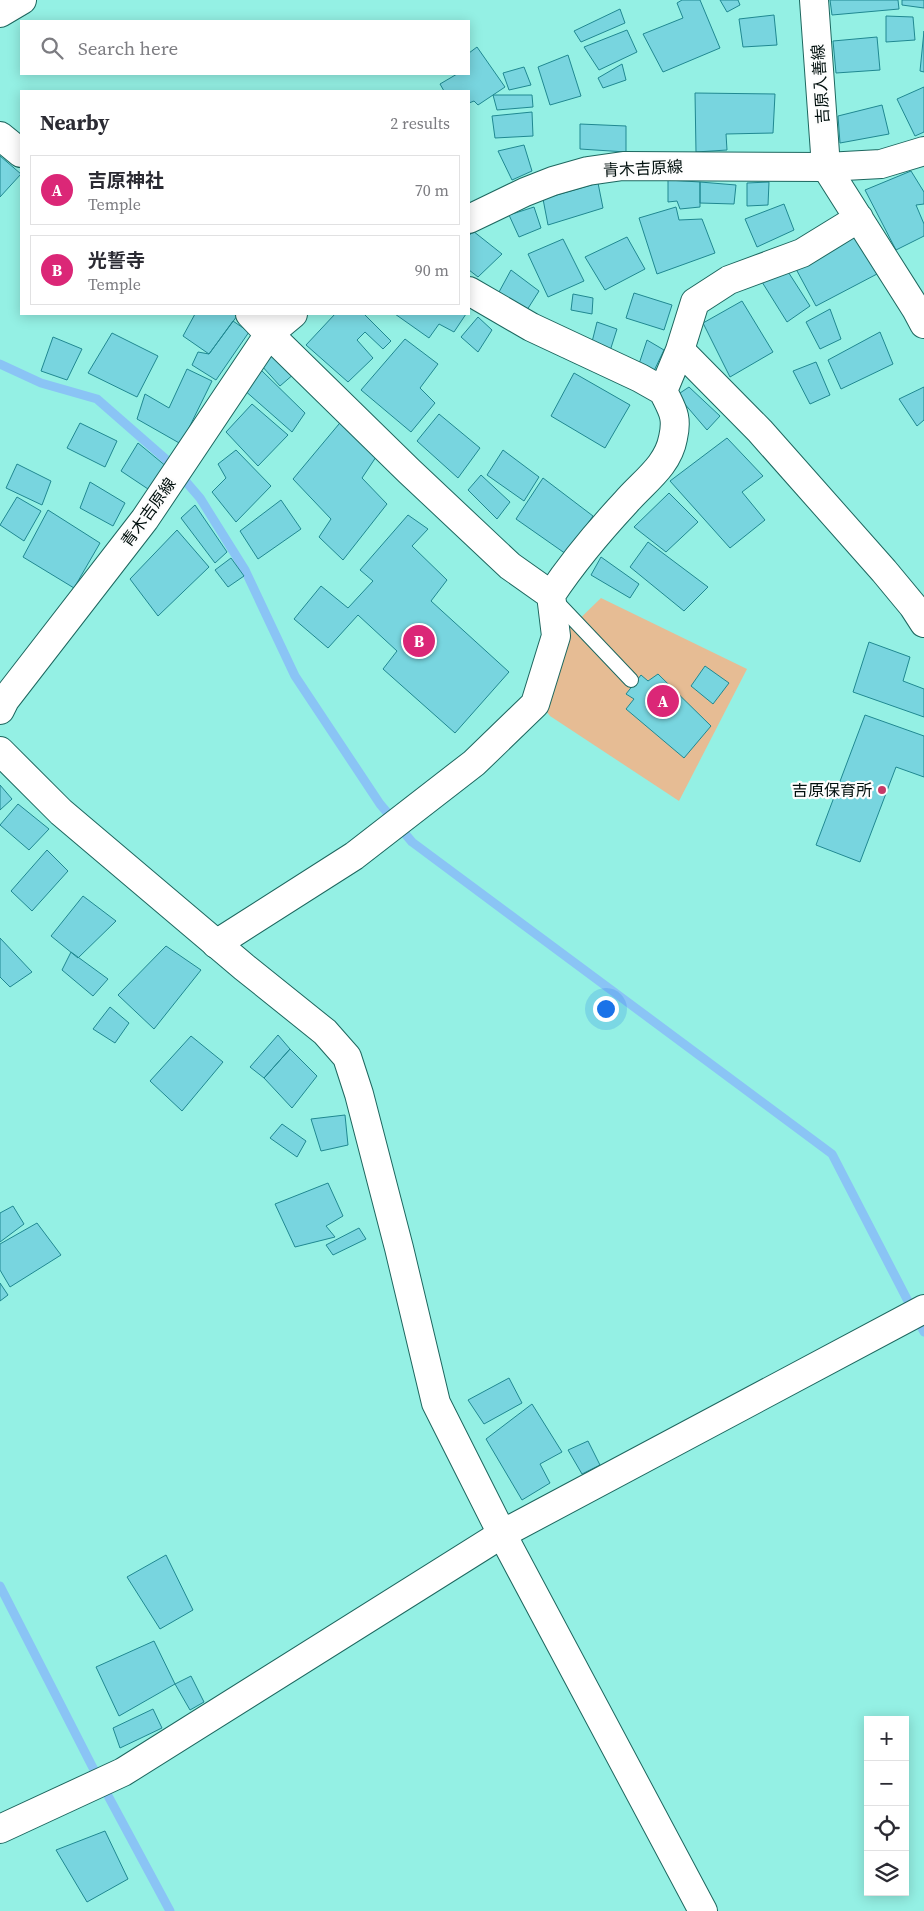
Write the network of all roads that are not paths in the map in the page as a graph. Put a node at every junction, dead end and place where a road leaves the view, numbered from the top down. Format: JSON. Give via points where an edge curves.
{"nodes":[{"id":1,"x":22,"y":0,"type":"edge"},
{"id":2,"x":814,"y":0,"type":"edge"},
{"id":3,"x":0,"y":13,"type":"edge"},
{"id":4,"x":0,"y":136,"type":"edge"},
{"id":5,"x":924,"y":151,"type":"edge"},
{"id":6,"x":20,"y":152,"type":"edge"},
{"id":7,"x":826,"y":168,"type":"junction"},
{"id":8,"x":858,"y":218,"type":"junction"},
{"id":9,"x":470,"y":219,"type":"edge"},
{"id":10,"x":470,"y":292,"type":"edge"},
{"id":11,"x":251,"y":315,"type":"edge"},
{"id":12,"x":293,"y":315,"type":"edge"},
{"id":13,"x":924,"y":324,"type":"edge"},
{"id":14,"x":269,"y":334,"type":"junction"},
{"id":15,"x":680,"y":350,"type":"junction"},
{"id":16,"x":663,"y":391,"type":"junction"},
{"id":17,"x":551,"y":595,"type":"junction"},
{"id":18,"x":924,"y":623,"type":"edge"},
{"id":19,"x":631,"y":680,"type":"dead end"},
{"id":20,"x":2,"y":701,"type":"edge"},
{"id":21,"x":0,"y":751,"type":"edge"},
{"id":22,"x":216,"y":944,"type":"junction"},
{"id":23,"x":924,"y":1309,"type":"edge"},
{"id":24,"x":502,"y":1534,"type":"junction"},
{"id":25,"x":0,"y":1829,"type":"edge"},
{"id":26,"x":703,"y":1911,"type":"edge"}],
"edges":[{"from":1,"to":3,"type":"street"},
{"from":2,"to":7,"type":"street","name":"吉原入善線"},
{"from":4,"to":6,"type":"street"},
{"from":5,"to":7,"type":"street","name":"青木吉原線","via":[[881,164]]},
{"from":7,"to":8,"type":"street"},
{"from":7,"to":9,"type":"street","name":"青木吉原線","via":[[623,166],[553,181]]},
{"from":8,"to":13,"type":"street"},
{"from":8,"to":15,"type":"street","via":[[802,253],[729,280],[694,302]]},
{"from":10,"to":16,"type":"street","via":[[531,327]]},
{"from":11,"to":14,"type":"street"},
{"from":12,"to":14,"type":"street","name":"青木吉原線"},
{"from":14,"to":17,"type":"street","via":[[510,566]]},
{"from":14,"to":20,"type":"street","name":"青木吉原線","via":[[146,519]]},
{"from":15,"to":16,"type":"street"},
{"from":15,"to":18,"type":"street","via":[[760,431],[884,571]]},
{"from":16,"to":17,"type":"street","via":[[676,416],[673,440],[663,463],[626,502]]},
{"from":17,"to":19,"type":"lane"},
{"from":17,"to":22,"type":"street","via":[[556,636],[535,704],[474,763],[354,856]]},
{"from":21,"to":22,"type":"street","via":[[61,812]]},
{"from":22,"to":24,"type":"street","via":[[325,1032],[347,1057],[399,1248],[436,1404]]},
{"from":23,"to":24,"type":"street"},
{"from":24,"to":25,"type":"street","via":[[123,1772]]},
{"from":24,"to":26,"type":"street"}]}
